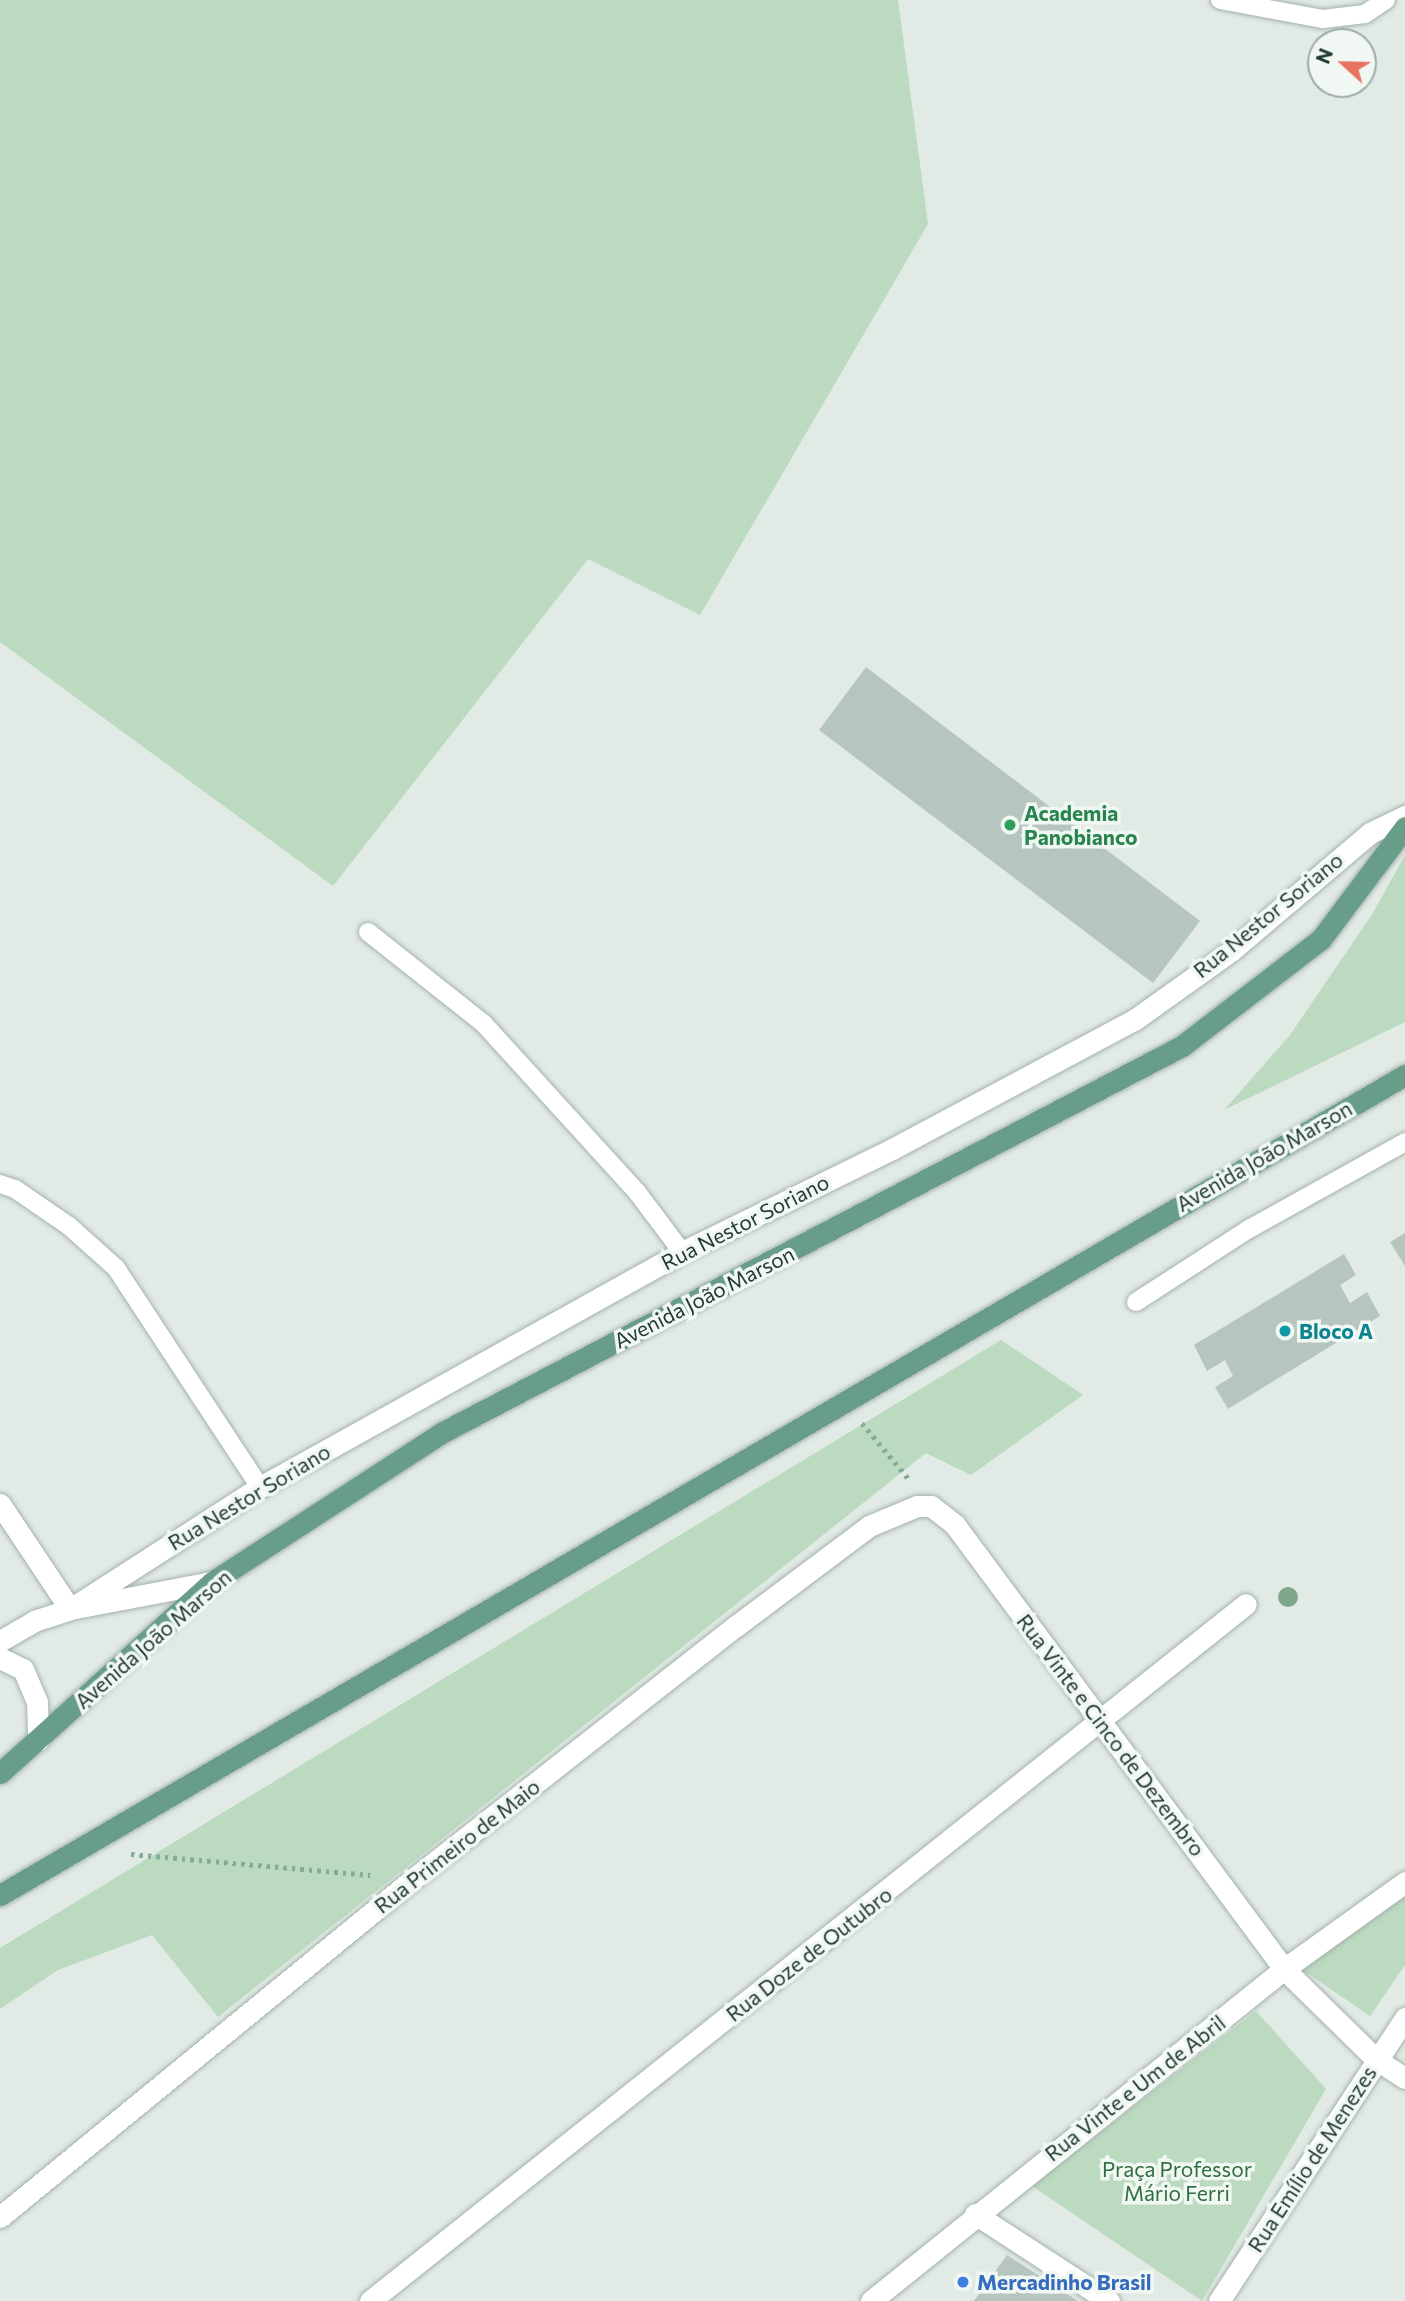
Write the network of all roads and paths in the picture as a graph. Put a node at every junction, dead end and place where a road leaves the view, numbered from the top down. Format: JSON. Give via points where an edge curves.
{"nodes":[{"id":1,"x":1220,"y":0,"type":"edge"},
{"id":2,"x":1386,"y":0,"type":"edge"},
{"id":3,"x":1405,"y":816,"type":"edge"},
{"id":4,"x":1405,"y":827,"type":"edge"},
{"id":5,"x":368,"y":932,"type":"dead end"},
{"id":6,"x":1405,"y":1076,"type":"edge"},
{"id":7,"x":1405,"y":1142,"type":"edge"},
{"id":8,"x":0,"y":1184,"type":"edge"},
{"id":9,"x":682,"y":1252,"type":"junction"},
{"id":10,"x":1136,"y":1302,"type":"dead end"},
{"id":11,"x":846,"y":1404,"type":"junction"},
{"id":12,"x":260,"y":1487,"type":"junction"},
{"id":13,"x":0,"y":1504,"type":"edge"},
{"id":14,"x":932,"y":1506,"type":"junction"},
{"id":15,"x":212,"y":1582,"type":"junction"},
{"id":16,"x":1246,"y":1604,"type":"dead end"},
{"id":17,"x":70,"y":1609,"type":"junction"},
{"id":18,"x":0,"y":1641,"type":"edge"},
{"id":19,"x":0,"y":1658,"type":"edge"},
{"id":20,"x":1102,"y":1722,"type":"junction"},
{"id":21,"x":38,"y":1740,"type":"junction"},
{"id":22,"x":0,"y":1773,"type":"edge"},
{"id":23,"x":129,"y":1854,"type":"dead end"},
{"id":24,"x":413,"y":1879,"type":"junction"},
{"id":25,"x":1405,"y":1882,"type":"edge"},
{"id":26,"x":0,"y":1895,"type":"edge"},
{"id":27,"x":1284,"y":1969,"type":"junction"},
{"id":28,"x":1405,"y":2018,"type":"edge"},
{"id":29,"x":1377,"y":2060,"type":"junction"},
{"id":30,"x":1405,"y":2078,"type":"edge"},
{"id":31,"x":975,"y":2214,"type":"junction"},
{"id":32,"x":0,"y":2217,"type":"edge"},
{"id":33,"x":370,"y":2301,"type":"edge"},
{"id":34,"x":871,"y":2301,"type":"edge"},
{"id":35,"x":1109,"y":2301,"type":"edge"},
{"id":36,"x":1219,"y":2301,"type":"edge"}],
"edges":[{"from":1,"to":2,"type":"lane","via":[[1322,19],[1365,14]]},
{"from":3,"to":9,"type":"street","name":"Rua Nestor Soriano","via":[[1370,833],[1231,950],[1135,1020],[892,1149]]},
{"from":4,"to":15,"type":"main road","name":"Avenida João Marson","via":[[1321,939],[1182,1046],[443,1432]]},
{"from":5,"to":9,"type":"lane","via":[[484,1024],[637,1192]]},
{"from":6,"to":11,"type":"main road","name":"Avenida João Marson"},
{"from":7,"to":10,"type":"lane","via":[[1248,1229]]},
{"from":8,"to":12,"type":"lane","via":[[15,1189],[69,1226],[116,1268]]},
{"from":9,"to":12,"type":"street","name":"Rua Nestor Soriano"},
{"from":11,"to":14,"type":"path"},
{"from":11,"to":26,"type":"main road","name":"Avenida João Marson"},
{"from":12,"to":17,"type":"street","name":"Rua Nestor Soriano"},
{"from":13,"to":17,"type":"street"},
{"from":14,"to":20,"type":"street","name":"Rua Vinte e Cinco de Dezembro","via":[[956,1525]]},
{"from":14,"to":24,"type":"street","name":"Rua Primeiro de Maio","via":[[907,1509],[869,1526]]},
{"from":15,"to":17,"type":"street"},
{"from":15,"to":21,"type":"main road","name":"Avenida João Marson"},
{"from":16,"to":20,"type":"street","name":"Rua Doze de Outubro"},
{"from":17,"to":18,"type":"street","via":[[34,1621]]},
{"from":19,"to":21,"type":"street","via":[[23,1669],[37,1702]]},
{"from":20,"to":27,"type":"street","name":"Rua Vinte e Cinco de Dezembro"},
{"from":20,"to":33,"type":"street","name":"Rua Doze de Outubro"},
{"from":21,"to":22,"type":"main road","name":"Avenida João Marson"},
{"from":23,"to":24,"type":"path"},
{"from":24,"to":32,"type":"street","name":"Rua Primeiro de Maio"},
{"from":25,"to":27,"type":"street","name":"Rua Vinte e Um de Abril"},
{"from":27,"to":29,"type":"street","name":"Rua Vinte e Cinco de Dezembro"},
{"from":27,"to":31,"type":"street","name":"Rua Vinte e Um de Abril"},
{"from":28,"to":29,"type":"street","name":"Rua Emílio de Menezes"},
{"from":29,"to":30,"type":"street","name":"Rua Vinte e Cinco de Dezembro"},
{"from":29,"to":36,"type":"street","name":"Rua Emílio de Menezes"},
{"from":31,"to":34,"type":"street","name":"Rua Vinte e Um de Abril"},
{"from":31,"to":35,"type":"street"}]}
